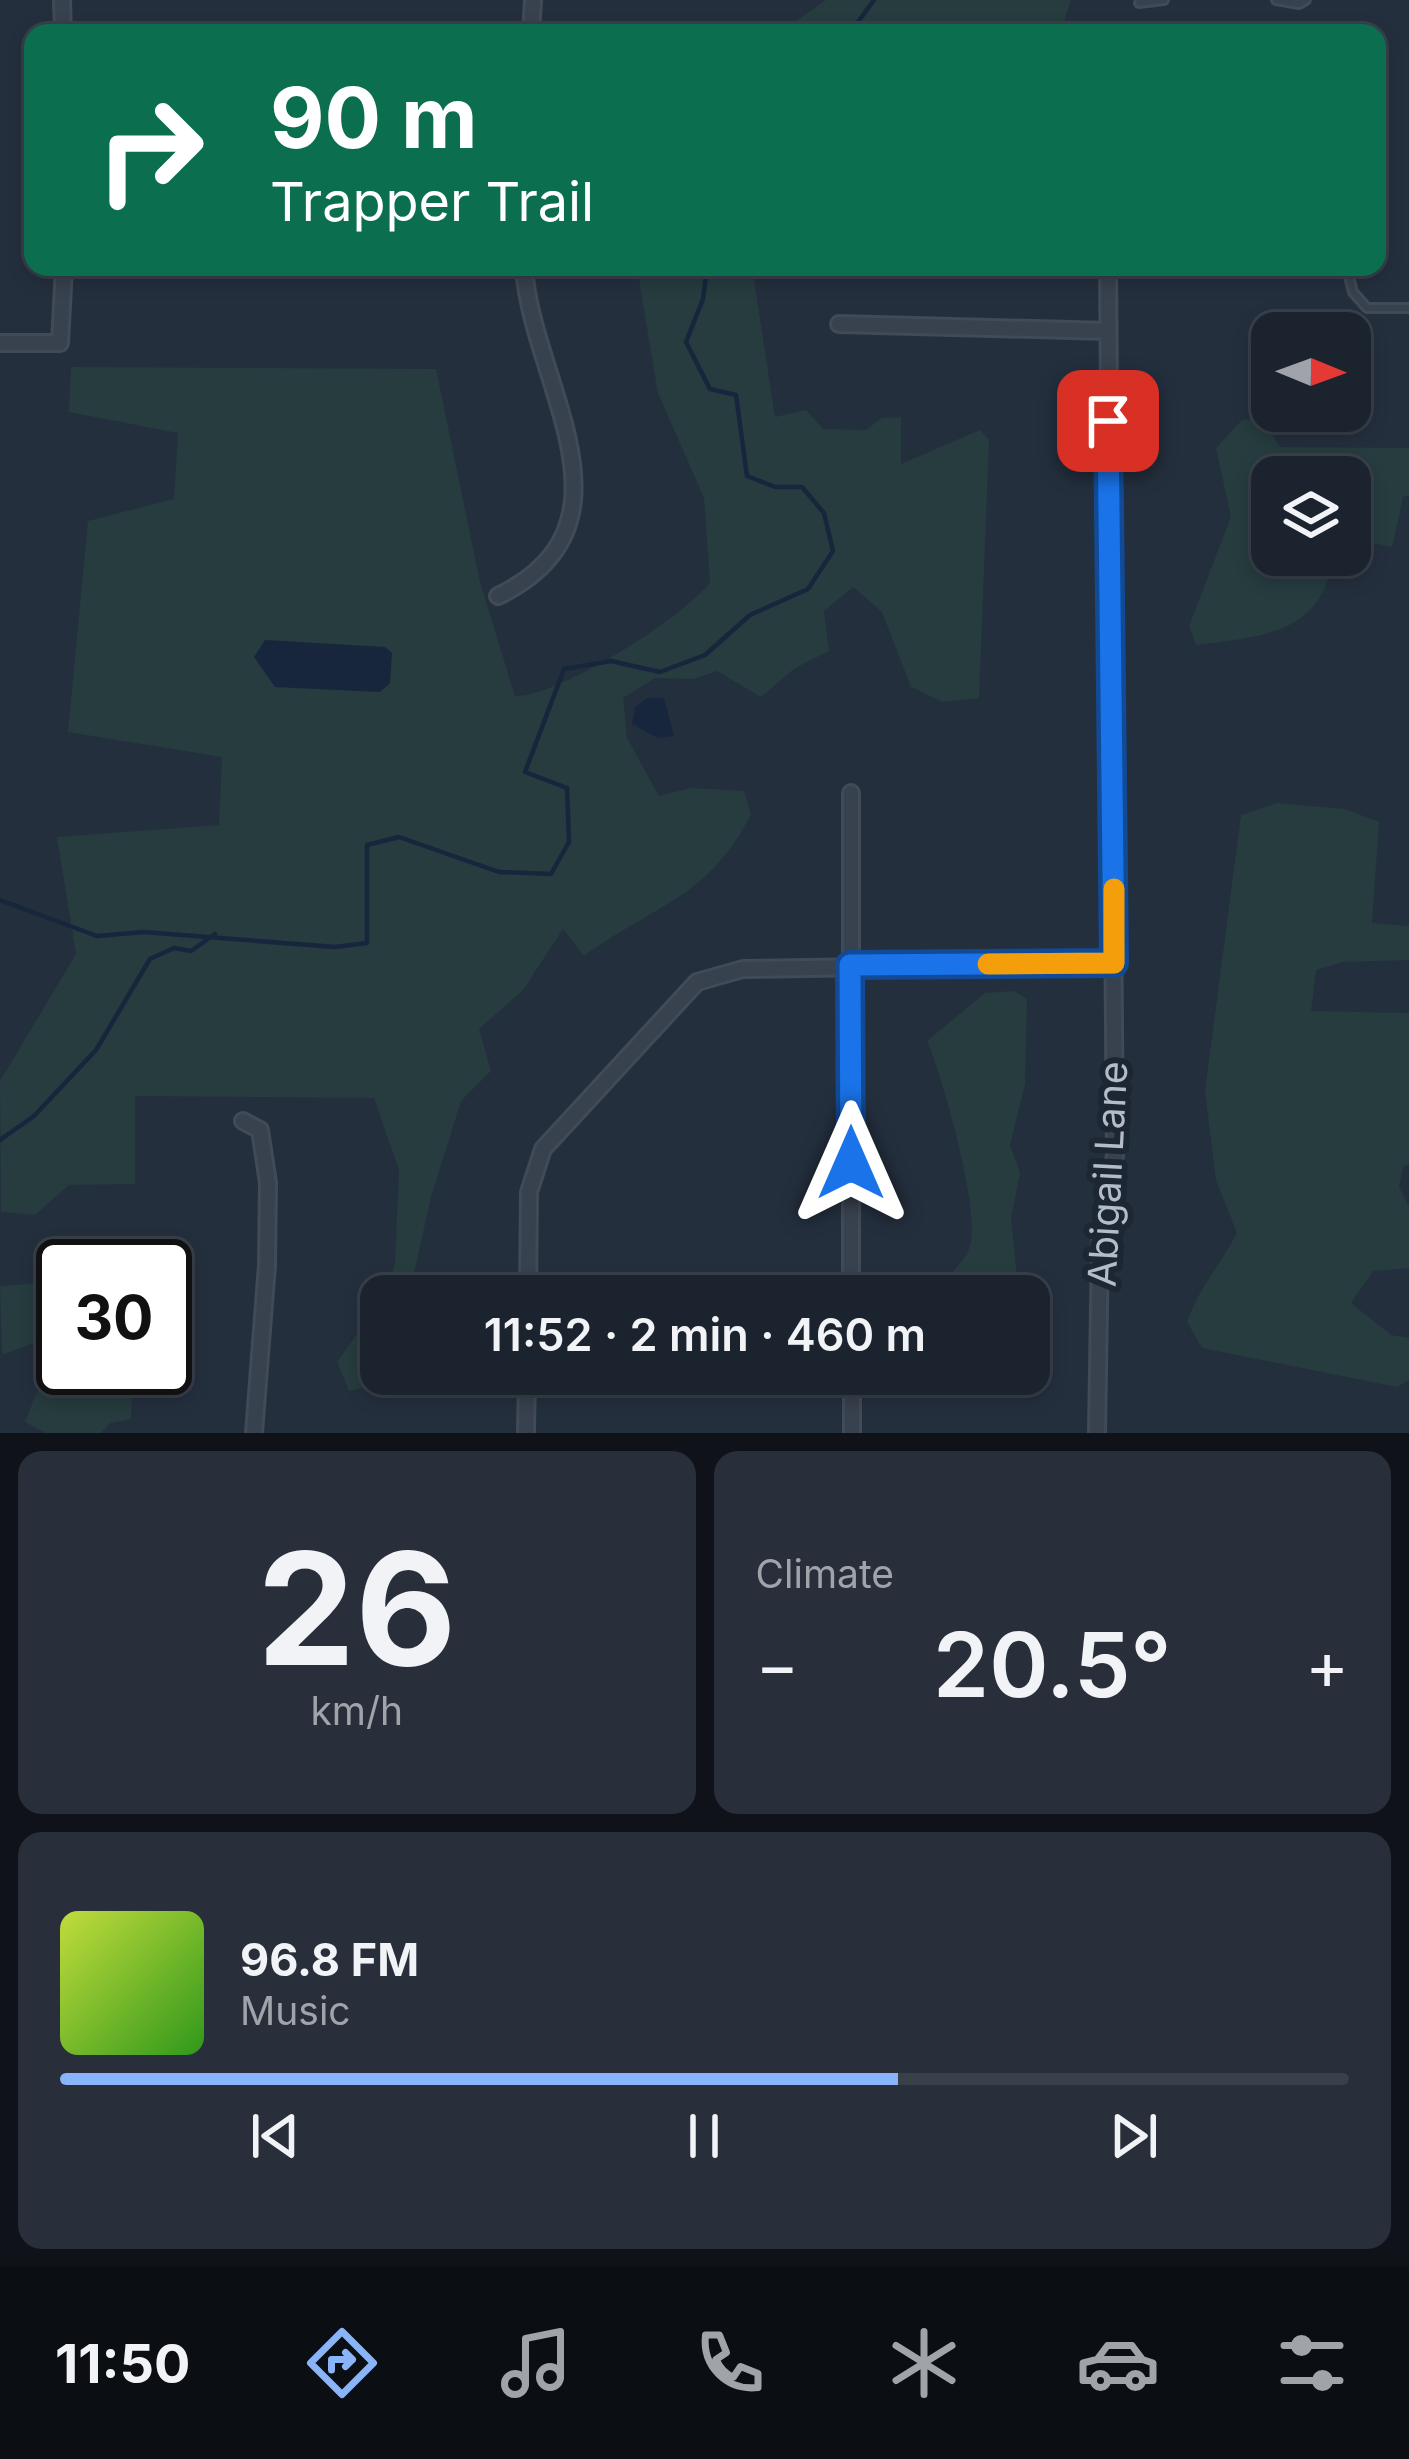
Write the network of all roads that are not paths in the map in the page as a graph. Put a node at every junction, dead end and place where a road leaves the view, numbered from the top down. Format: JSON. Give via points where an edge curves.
{"nodes":[{"id":1,"x":1164,"y":0,"type":"edge"},
{"id":2,"x":1276,"y":0,"type":"edge"},
{"id":3,"x":1306,"y":0,"type":"edge"},
{"id":4,"x":1139,"y":3,"type":"dead end"},
{"id":5,"x":64,"y":276,"type":"edge"},
{"id":6,"x":526,"y":276,"type":"edge"},
{"id":7,"x":1108,"y":276,"type":"edge"},
{"id":8,"x":1349,"y":276,"type":"edge"},
{"id":9,"x":1409,"y":308,"type":"edge"},
{"id":10,"x":838,"y":324,"type":"dead end"},
{"id":11,"x":1108,"y":331,"type":"junction"},
{"id":12,"x":0,"y":343,"type":"edge"},
{"id":13,"x":498,"y":596,"type":"dead end"},
{"id":14,"x":850,"y":793,"type":"dead end"},
{"id":15,"x":1114,"y":963,"type":"junction"},
{"id":16,"x":850,"y":965,"type":"junction"},
{"id":17,"x":243,"y":1121,"type":"dead end"},
{"id":18,"x":528,"y":1275,"type":"edge"},
{"id":19,"x":851,"y":1275,"type":"edge"},
{"id":20,"x":527,"y":1395,"type":"edge"},
{"id":21,"x":852,"y":1395,"type":"edge"},
{"id":22,"x":254,"y":1433,"type":"edge"},
{"id":23,"x":526,"y":1433,"type":"edge"},
{"id":24,"x":852,"y":1433,"type":"edge"},
{"id":25,"x":1097,"y":1433,"type":"edge"}],
"edges":[{"from":1,"to":4,"type":"lane"},
{"from":2,"to":3,"type":"lane"},
{"from":5,"to":12,"type":"street","via":[[60,343]]},
{"from":6,"to":13,"type":"street","via":[[575,458],[575,503],[548,564]]},
{"from":7,"to":11,"type":"street","name":"Abigail Lane"},
{"from":8,"to":9,"type":"lane","via":[[1367,308]]},
{"from":10,"to":11,"type":"street"},
{"from":11,"to":15,"type":"street","name":"Abigail Lane"},
{"from":14,"to":16,"type":"street"},
{"from":15,"to":16,"type":"street"},
{"from":15,"to":25,"type":"street","name":"Abigail Lane","via":[[1115,1155],[1100,1245]]},
{"from":16,"to":18,"type":"street","via":[[743,969],[697,982],[544,1149],[529,1192]]},
{"from":16,"to":19,"type":"street"},
{"from":17,"to":22,"type":"street","via":[[260,1130],[268,1183]]},
{"from":20,"to":23,"type":"street"},
{"from":21,"to":24,"type":"street"}]}
